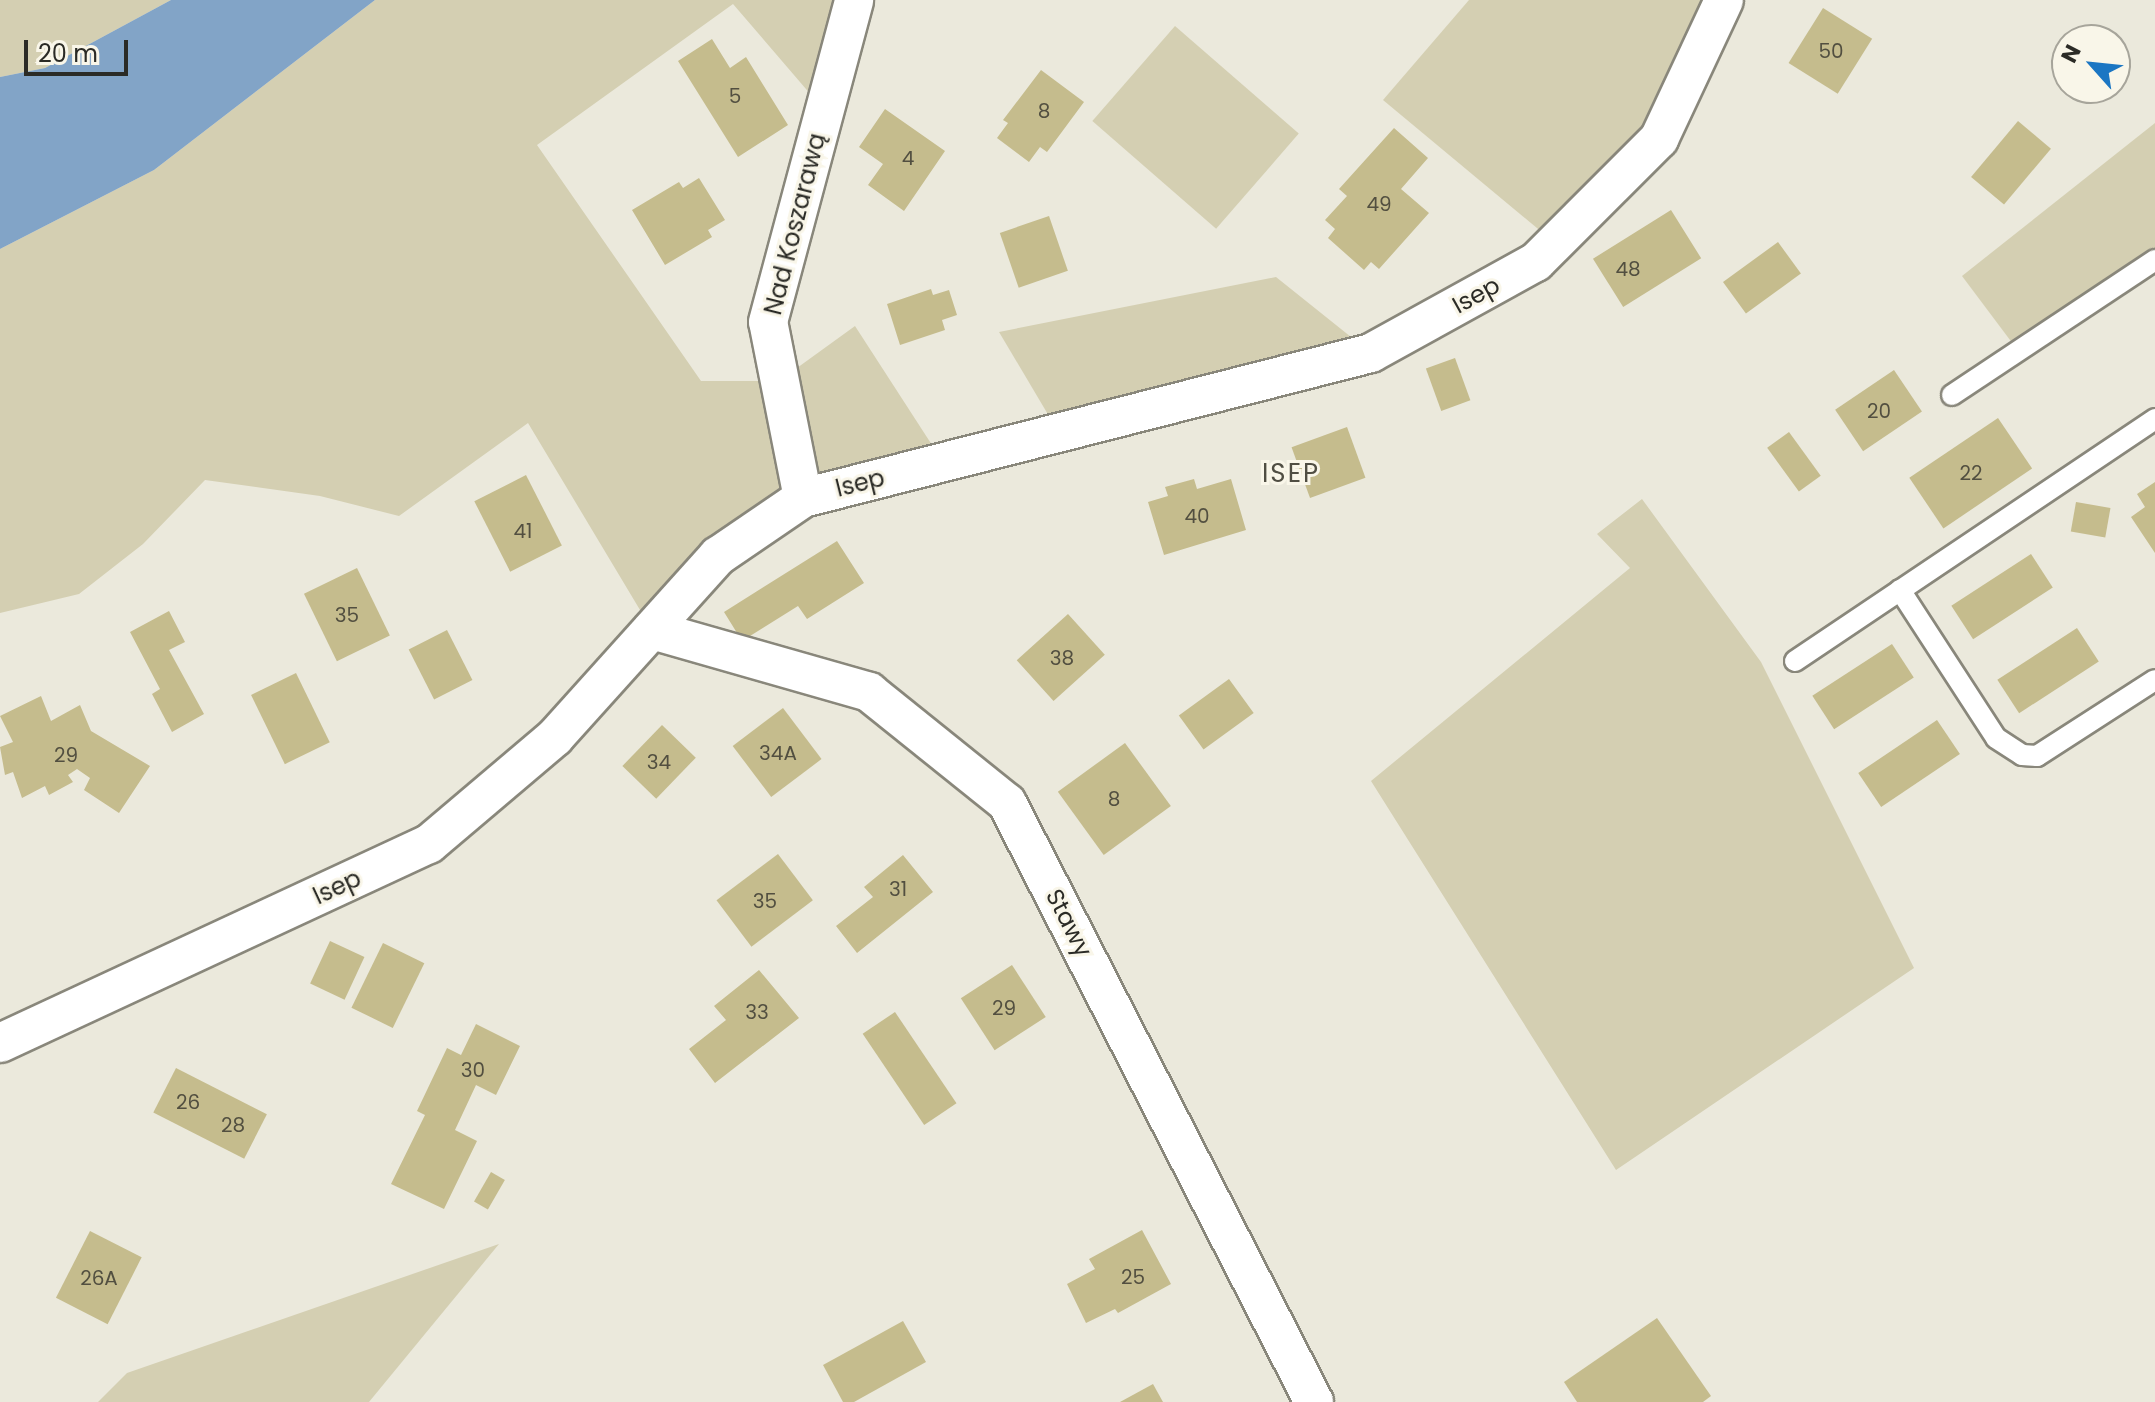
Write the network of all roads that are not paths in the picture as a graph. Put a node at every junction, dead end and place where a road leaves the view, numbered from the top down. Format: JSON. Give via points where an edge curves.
{"nodes":[{"id":1,"x":854,"y":0,"type":"edge"},
{"id":2,"x":1724,"y":0,"type":"edge"},
{"id":3,"x":2155,"y":260,"type":"edge"},
{"id":4,"x":1952,"y":395,"type":"dead end"},
{"id":5,"x":2155,"y":419,"type":"edge"},
{"id":6,"x":803,"y":498,"type":"junction"},
{"id":7,"x":1900,"y":590,"type":"junction"},
{"id":8,"x":652,"y":630,"type":"junction"},
{"id":9,"x":1795,"y":661,"type":"dead end"},
{"id":10,"x":2155,"y":680,"type":"edge"},
{"id":11,"x":0,"y":1043,"type":"edge"},
{"id":12,"x":1314,"y":1402,"type":"edge"}],
"edges":[{"from":1,"to":6,"type":"street","name":"Nad Koszarawą","via":[[768,322]]},
{"from":2,"to":6,"type":"street","name":"Isep","via":[[1659,139],[1536,262],[1371,353]]},
{"from":3,"to":4,"type":"lane"},
{"from":5,"to":7,"type":"lane"},
{"from":6,"to":8,"type":"street","name":"Isep","via":[[718,556]]},
{"from":7,"to":9,"type":"lane"},
{"from":7,"to":10,"type":"lane","via":[[1996,738],[2022,755],[2037,756]]},
{"from":8,"to":11,"type":"street","name":"Isep","via":[[555,737],[429,844]]},
{"from":8,"to":12,"type":"street","name":"Stawy","via":[[869,692],[1007,803]]}]}
